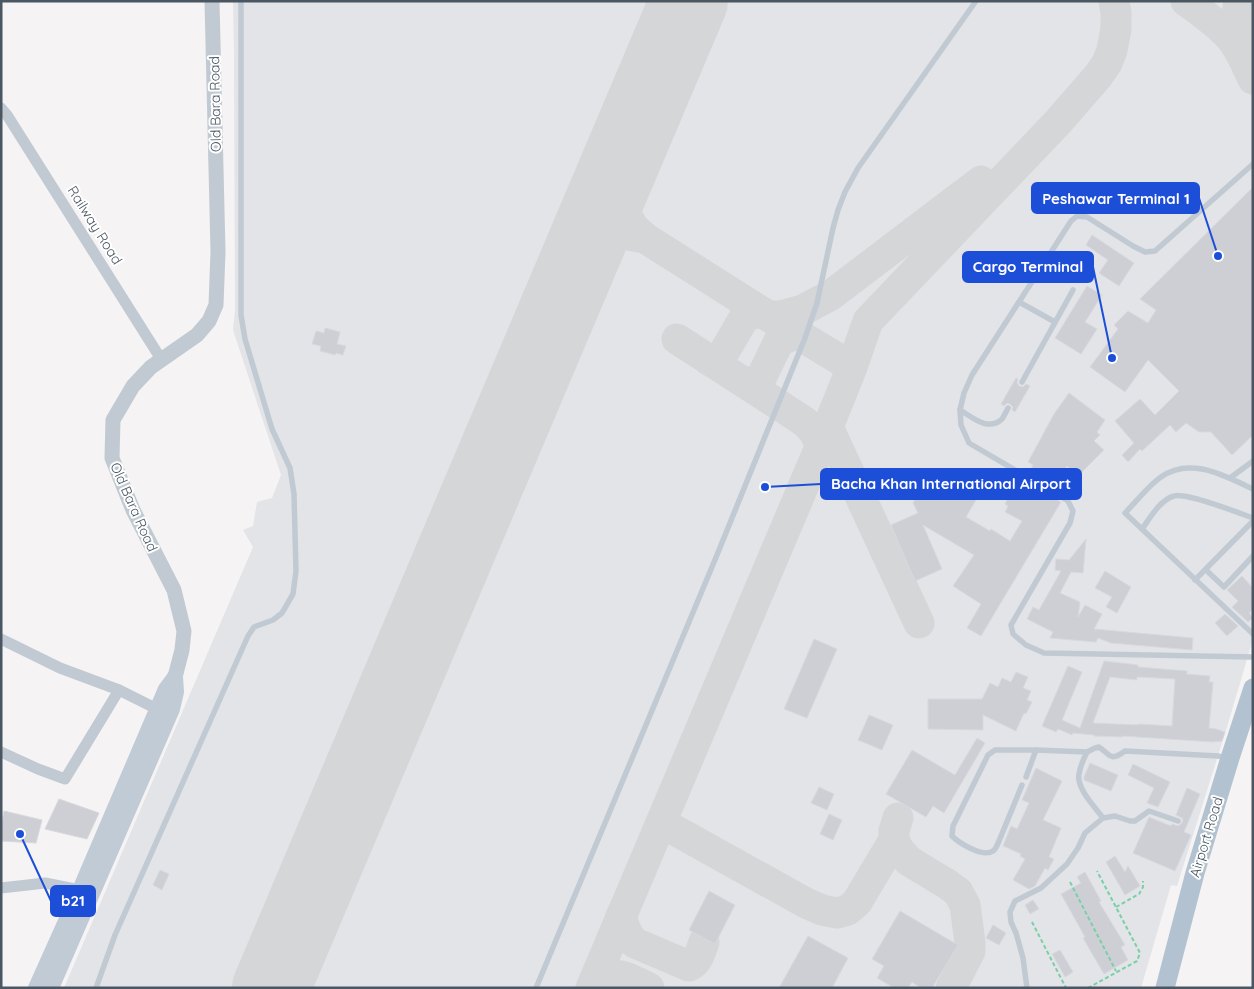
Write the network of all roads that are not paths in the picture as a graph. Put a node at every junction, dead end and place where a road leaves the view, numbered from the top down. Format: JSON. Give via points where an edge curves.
{"nodes":[{"id":1,"x":212,"y":1,"type":"edge"},
{"id":2,"x":241,"y":1,"type":"edge"},
{"id":3,"x":976,"y":1,"type":"edge"},
{"id":4,"x":1,"y":108,"type":"edge"},
{"id":5,"x":1253,"y":164,"type":"edge"},
{"id":6,"x":1073,"y":290,"type":"dead end"},
{"id":7,"x":1019,"y":302,"type":"junction"},
{"id":8,"x":1055,"y":322,"type":"junction"},
{"id":9,"x":161,"y":359,"type":"junction"},
{"id":10,"x":1022,"y":382,"type":"dead end"},
{"id":11,"x":1008,"y":408,"type":"dead end"},
{"id":12,"x":960,"y":410,"type":"junction"},
{"id":13,"x":1253,"y":461,"type":"edge"},
{"id":14,"x":1230,"y":478,"type":"junction"},
{"id":15,"x":1253,"y":489,"type":"edge"},
{"id":16,"x":1253,"y":519,"type":"edge"},
{"id":17,"x":1142,"y":529,"type":"junction"},
{"id":18,"x":1253,"y":556,"type":"edge"},
{"id":19,"x":1206,"y":570,"type":"junction"},
{"id":20,"x":1195,"y":580,"type":"junction"},
{"id":21,"x":1253,"y":634,"type":"edge"},
{"id":22,"x":1,"y":638,"type":"edge"},
{"id":23,"x":1253,"y":657,"type":"edge"},
{"id":24,"x":175,"y":677,"type":"junction"},
{"id":25,"x":1253,"y":688,"type":"edge"},
{"id":26,"x":119,"y":690,"type":"junction"},
{"id":27,"x":157,"y":709,"type":"junction"},
{"id":28,"x":1036,"y":750,"type":"junction"},
{"id":29,"x":1,"y":752,"type":"edge"},
{"id":30,"x":1087,"y":752,"type":"junction"},
{"id":31,"x":1230,"y":758,"type":"junction"},
{"id":32,"x":1026,"y":777,"type":"dead end"},
{"id":33,"x":1022,"y":785,"type":"dead end"},
{"id":34,"x":1103,"y":818,"type":"junction"},
{"id":35,"x":1178,"y":821,"type":"dead end"},
{"id":36,"x":1,"y":888,"type":"edge"},
{"id":37,"x":80,"y":890,"type":"junction"},
{"id":38,"x":36,"y":988,"type":"edge"},
{"id":39,"x":51,"y":988,"type":"edge"},
{"id":40,"x":96,"y":988,"type":"edge"},
{"id":41,"x":536,"y":988,"type":"edge"},
{"id":42,"x":1027,"y":988,"type":"edge"},
{"id":43,"x":1165,"y":988,"type":"edge"}],
"edges":[{"from":1,"to":9,"type":"street","name":"Old Bara Road","via":[[218,252],[216,305],[209,321],[197,335]]},
{"from":2,"to":40,"type":"lane","via":[[241,315],[272,430],[290,468],[296,570],[293,594],[282,613],[254,627],[248,636],[116,934]]},
{"from":3,"to":41,"type":"lane","via":[[858,168],[845,192],[806,338]]},
{"from":4,"to":9,"type":"street","name":"Railway Road"},
{"from":5,"to":7,"type":"lane","via":[[1155,251],[1145,252],[1087,217],[1077,216]]},
{"from":6,"to":8,"type":"lane"},
{"from":7,"to":8,"type":"lane"},
{"from":7,"to":12,"type":"lane","via":[[972,375]]},
{"from":8,"to":10,"type":"lane"},
{"from":9,"to":24,"type":"street","name":"Old Bara Road","via":[[133,386],[114,420],[112,458],[133,510],[174,590],[184,631]]},
{"from":11,"to":12,"type":"lane","via":[[1002,419],[988,425]]},
{"from":12,"to":23,"type":"lane","via":[[961,425],[969,444],[1068,501],[1073,510],[1070,523],[1011,625],[1013,634],[1026,645],[1044,653]]},
{"from":13,"to":14,"type":"lane"},
{"from":14,"to":15,"type":"lane"},
{"from":14,"to":17,"type":"lane","via":[[1200,468],[1170,470],[1125,513]]},
{"from":16,"to":17,"type":"lane","via":[[1184,495],[1162,503]]},
{"from":16,"to":19,"type":"lane"},
{"from":17,"to":20,"type":"lane"},
{"from":18,"to":19,"type":"lane","via":[[1224,587]]},
{"from":19,"to":20,"type":"lane"},
{"from":20,"to":21,"type":"lane"},
{"from":22,"to":26,"type":"street","via":[[60,668]]},
{"from":24,"to":27,"type":"main road","name":"Old Bara Road"},
{"from":24,"to":39,"type":"main road","via":[[172,709]]},
{"from":25,"to":31,"type":"main road","name":"Airport Road"},
{"from":26,"to":27,"type":"street"},
{"from":26,"to":29,"type":"street","via":[[65,779]]},
{"from":27,"to":37,"type":"main road","name":"Old Bara Road"},
{"from":28,"to":30,"type":"lane"},
{"from":28,"to":32,"type":"lane"},
{"from":28,"to":33,"type":"lane","via":[[999,749],[988,755],[953,826],[952,836],[979,852],[992,852]]},
{"from":30,"to":31,"type":"lane","via":[[1099,747],[1113,757],[1124,751]]},
{"from":30,"to":34,"type":"lane","via":[[1078,774],[1079,783]]},
{"from":31,"to":43,"type":"main road","name":"Airport Road","via":[[1195,872]]},
{"from":34,"to":35,"type":"lane","via":[[1115,816],[1130,822],[1149,811]]},
{"from":34,"to":42,"type":"lane","via":[[1085,833],[1067,864],[1041,888],[1015,901],[1012,906],[1011,922],[1023,958]]},
{"from":36,"to":37,"type":"street","via":[[45,882]]},
{"from":37,"to":38,"type":"main road","name":"Old Bara Road"}]}
